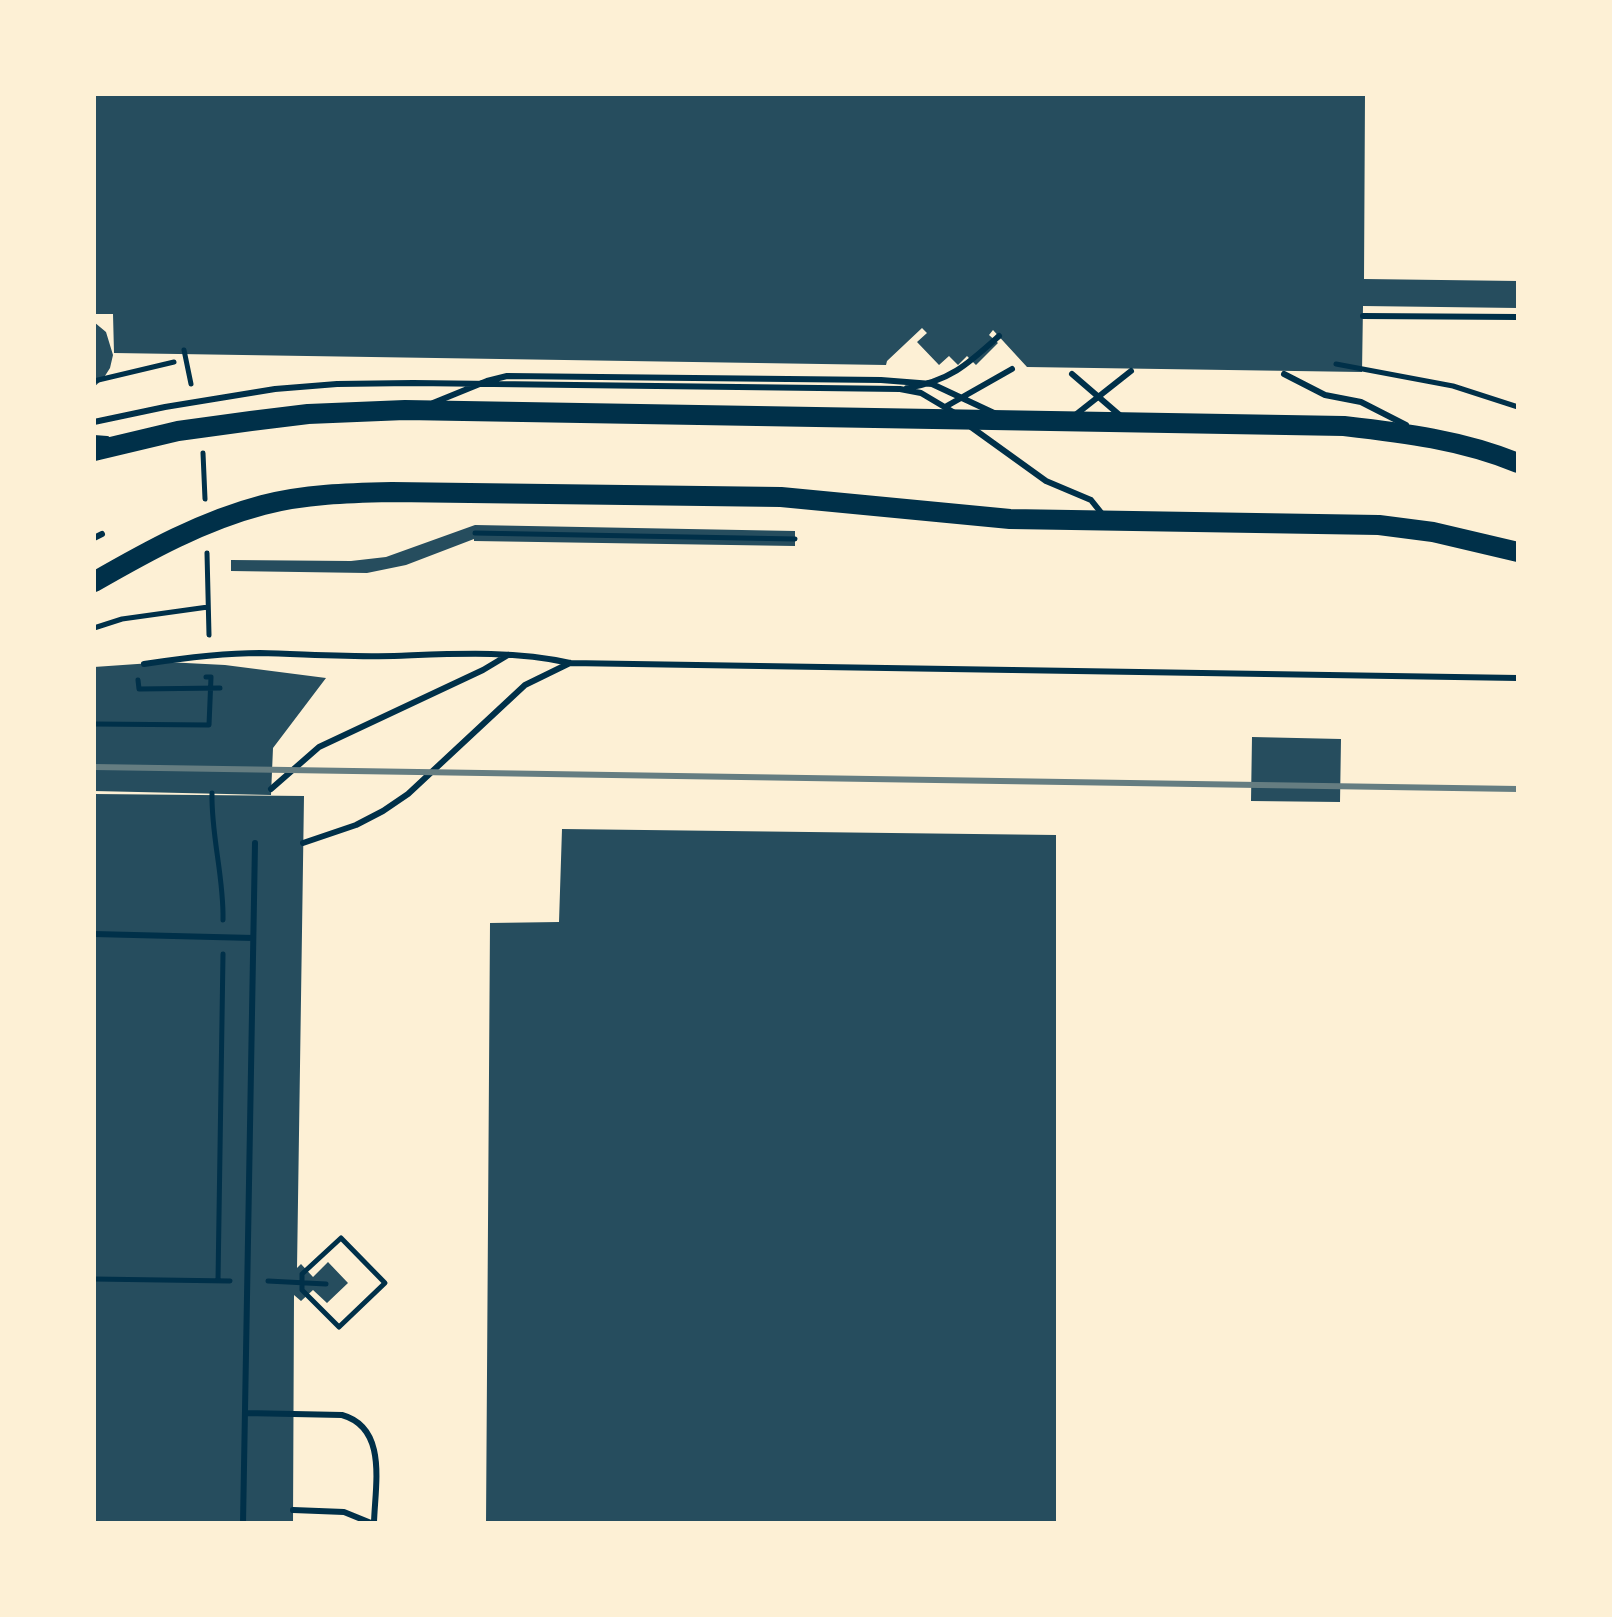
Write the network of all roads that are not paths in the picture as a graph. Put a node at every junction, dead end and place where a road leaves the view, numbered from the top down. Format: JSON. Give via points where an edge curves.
{"nodes":[{"id":1,"x":1363,"y":316,"type":"dead end"},
{"id":2,"x":1518,"y":317,"type":"edge"},
{"id":3,"x":999,"y":336,"type":"dead end"},
{"id":4,"x":1012,"y":369,"type":"dead end"},
{"id":5,"x":1131,"y":371,"type":"dead end"},
{"id":6,"x":1072,"y":374,"type":"dead end"},
{"id":7,"x":1284,"y":374,"type":"dead end"},
{"id":8,"x":900,"y":389,"type":"junction"},
{"id":9,"x":1100,"y":396,"type":"junction"},
{"id":10,"x":405,"y":410,"type":"junction"},
{"id":11,"x":925,"y":418,"type":"junction"},
{"id":12,"x":1016,"y":421,"type":"junction"},
{"id":13,"x":94,"y":422,"type":"edge"},
{"id":14,"x":1066,"y":422,"type":"junction"},
{"id":15,"x":1129,"y":423,"type":"junction"},
{"id":16,"x":178,"y":431,"type":"junction"},
{"id":17,"x":1427,"y":437,"type":"junction"},
{"id":18,"x":94,"y":438,"type":"edge"},
{"id":19,"x":94,"y":451,"type":"edge"},
{"id":20,"x":1518,"y":463,"type":"edge"},
{"id":21,"x":1107,"y":521,"type":"junction"},
{"id":22,"x":102,"y":534,"type":"dead end"},
{"id":23,"x":94,"y":538,"type":"edge"},
{"id":24,"x":1518,"y":552,"type":"edge"},
{"id":25,"x":94,"y":582,"type":"edge"},
{"id":26,"x":508,"y":655,"type":"junction"},
{"id":27,"x":570,"y":663,"type":"junction"},
{"id":28,"x":144,"y":664,"type":"dead end"},
{"id":29,"x":1518,"y":678,"type":"edge"},
{"id":30,"x":271,"y":789,"type":"dead end"},
{"id":31,"x":255,"y":843,"type":"dead end"},
{"id":32,"x":303,"y":843,"type":"dead end"},
{"id":33,"x":94,"y":934,"type":"edge"},
{"id":34,"x":253,"y":938,"type":"junction"},
{"id":35,"x":245,"y":1413,"type":"junction"},
{"id":36,"x":293,"y":1510,"type":"dead end"},
{"id":37,"x":243,"y":1523,"type":"edge"},
{"id":38,"x":372,"y":1523,"type":"edge"}],
"edges":[{"from":1,"to":2,"type":"lane"},
{"from":3,"to":8,"type":"lane","via":[[944,379]]},
{"from":4,"to":11,"type":"lane"},
{"from":5,"to":9,"type":"lane"},
{"from":6,"to":9,"type":"lane"},
{"from":7,"to":17,"type":"lane","via":[[1325,395],[1361,402]]},
{"from":8,"to":13,"type":"lane","via":[[337,384],[275,389]]},
{"from":8,"to":21,"type":"lane","via":[[941,403],[1046,481],[1091,500]]},
{"from":9,"to":14,"type":"lane"},
{"from":9,"to":15,"type":"lane"},
{"from":10,"to":11,"type":"main road"},
{"from":10,"to":12,"type":"lane","via":[[507,376],[881,380],[932,384]]},
{"from":10,"to":16,"type":"main road","via":[[308,414]]},
{"from":11,"to":12,"type":"main road"},
{"from":12,"to":14,"type":"main road"},
{"from":14,"to":15,"type":"main road"},
{"from":15,"to":17,"type":"main road","via":[[1344,426]]},
{"from":16,"to":18,"type":"lane"},
{"from":16,"to":19,"type":"main road"},
{"from":17,"to":20,"type":"main road"},
{"from":21,"to":24,"type":"main road","via":[[1379,525]]},
{"from":21,"to":25,"type":"main road","via":[[1010,519],[781,497],[342,493],[244,511],[186,532]]},
{"from":22,"to":23,"type":"lane"},
{"from":26,"to":27,"type":"lane"},
{"from":26,"to":28,"type":"lane","via":[[257,653]]},
{"from":26,"to":30,"type":"lane","via":[[319,747]]},
{"from":27,"to":29,"type":"lane"},
{"from":27,"to":32,"type":"lane","via":[[525,685],[383,811]]},
{"from":31,"to":34,"type":"lane"},
{"from":33,"to":34,"type":"lane"},
{"from":34,"to":35,"type":"lane"},
{"from":35,"to":37,"type":"lane"},
{"from":35,"to":38,"type":"lane","via":[[355,1418],[366,1428],[376,1453]]},
{"from":36,"to":38,"type":"lane","via":[[344,1512]]}]}
